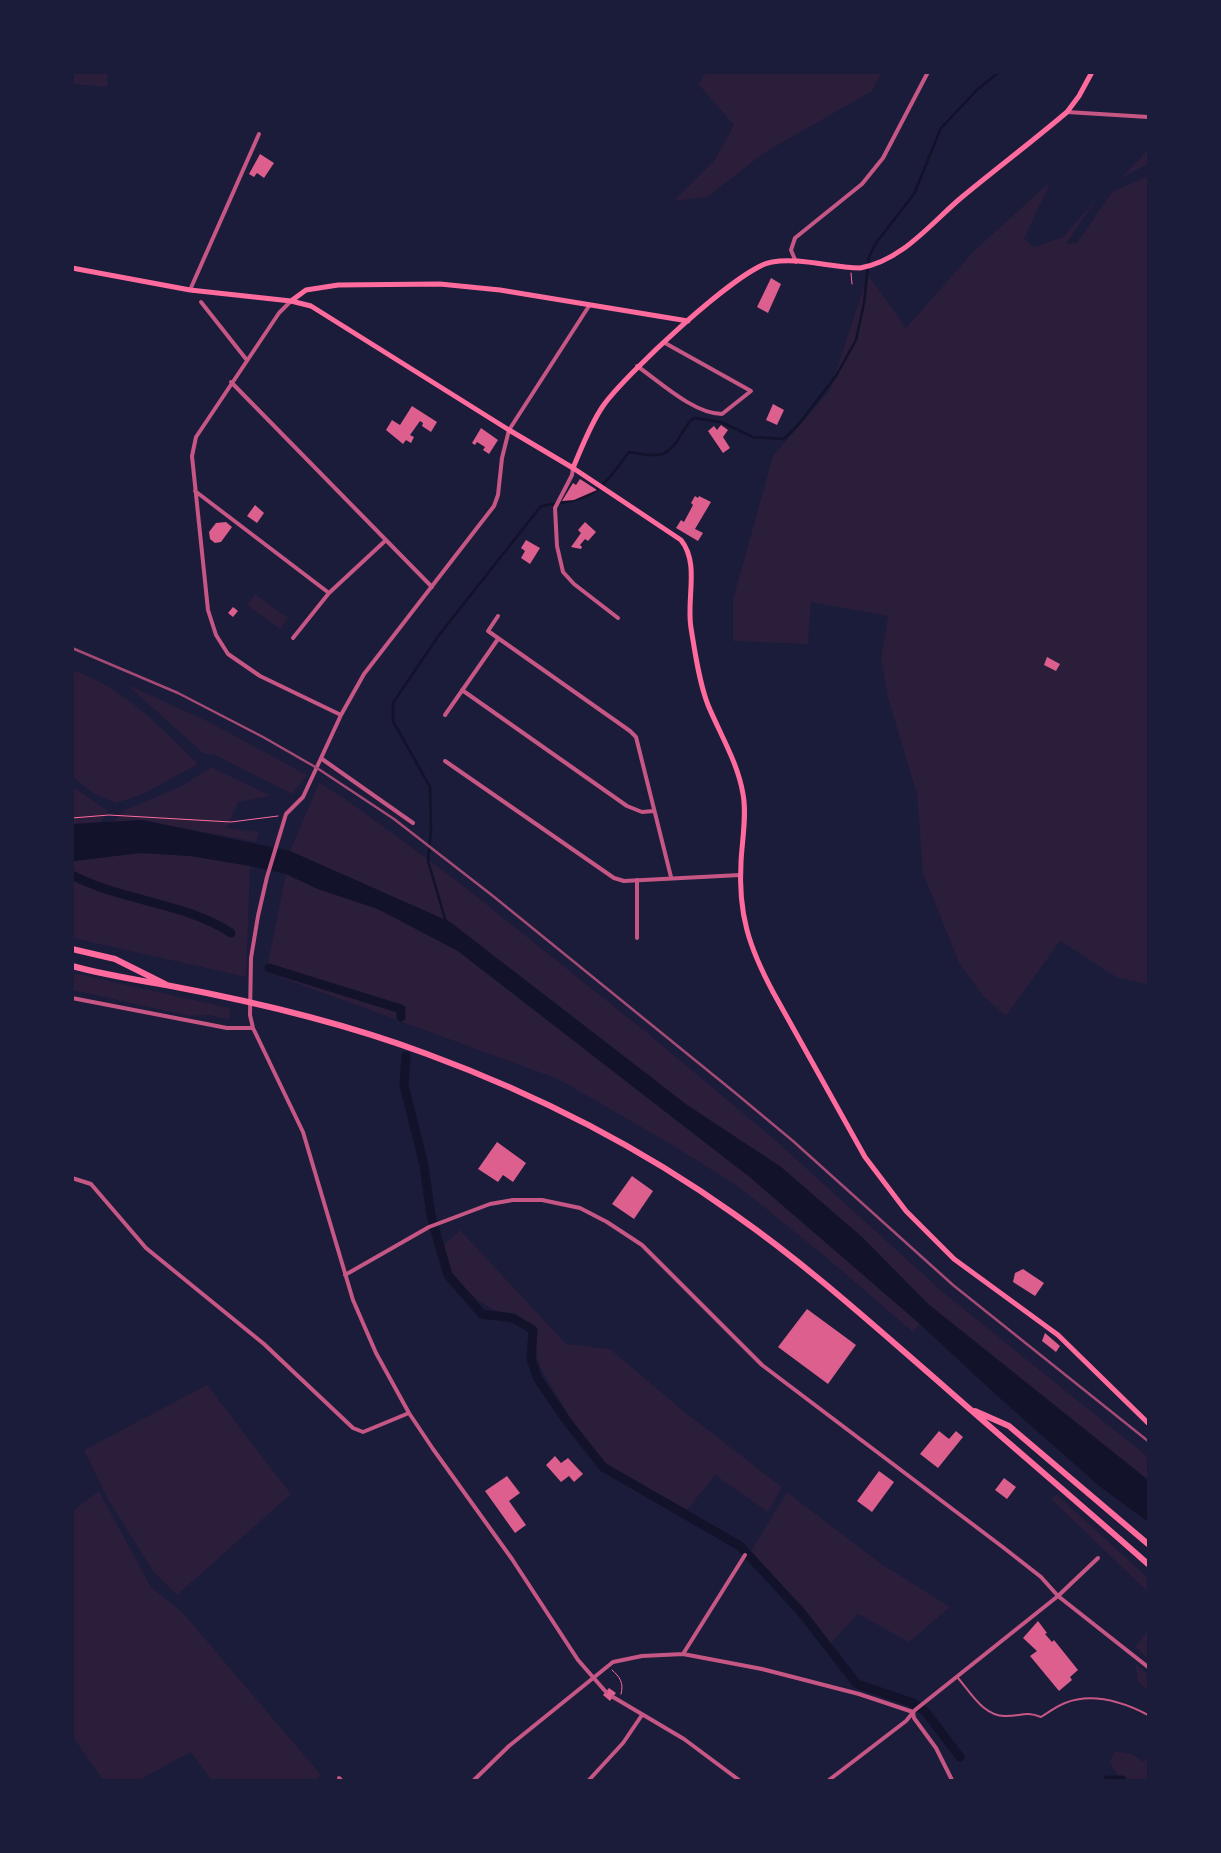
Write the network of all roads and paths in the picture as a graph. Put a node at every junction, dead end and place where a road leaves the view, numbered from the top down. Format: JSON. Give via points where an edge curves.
{"nodes":[{"id":1,"x":928,"y":72,"type":"edge"},
{"id":2,"x":1092,"y":72,"type":"edge"},
{"id":3,"x":1067,"y":112,"type":"junction"},
{"id":4,"x":1148,"y":117,"type":"edge"},
{"id":5,"x":259,"y":134,"type":"dead end"},
{"id":6,"x":796,"y":262,"type":"junction"},
{"id":7,"x":72,"y":268,"type":"edge"},
{"id":8,"x":851,"y":268,"type":"junction"},
{"id":9,"x":852,"y":284,"type":"dead end"},
{"id":10,"x":190,"y":290,"type":"junction"},
{"id":11,"x":291,"y":301,"type":"junction"},
{"id":12,"x":201,"y":302,"type":"dead end"},
{"id":13,"x":589,"y":306,"type":"junction"},
{"id":14,"x":688,"y":321,"type":"junction"},
{"id":15,"x":665,"y":342,"type":"junction"},
{"id":16,"x":246,"y":359,"type":"junction"},
{"id":17,"x":637,"y":366,"type":"junction"},
{"id":18,"x":231,"y":382,"type":"junction"},
{"id":19,"x":509,"y":430,"type":"junction"},
{"id":20,"x":573,"y":468,"type":"junction"},
{"id":21,"x":195,"y":491,"type":"junction"},
{"id":22,"x":385,"y":541,"type":"junction"},
{"id":23,"x":432,"y":587,"type":"junction"},
{"id":24,"x":329,"y":593,"type":"junction"},
{"id":25,"x":498,"y":616,"type":"dead end"},
{"id":26,"x":618,"y":618,"type":"dead end"},
{"id":27,"x":293,"y":638,"type":"dead end"},
{"id":28,"x":498,"y":639,"type":"junction"},
{"id":29,"x":462,"y":690,"type":"junction"},
{"id":30,"x":341,"y":715,"type":"junction"},
{"id":31,"x":445,"y":716,"type":"dead end"},
{"id":32,"x":322,"y":759,"type":"junction"},
{"id":33,"x":445,"y":761,"type":"dead end"},
{"id":34,"x":654,"y":811,"type":"junction"},
{"id":35,"x":286,"y":814,"type":"junction"},
{"id":36,"x":72,"y":818,"type":"edge"},
{"id":37,"x":413,"y":823,"type":"dead end"},
{"id":38,"x":740,"y":875,"type":"junction"},
{"id":39,"x":671,"y":877,"type":"junction"},
{"id":40,"x":637,"y":880,"type":"junction"},
{"id":41,"x":637,"y":938,"type":"dead end"},
{"id":42,"x":72,"y":949,"type":"edge"},
{"id":43,"x":72,"y":966,"type":"edge"},
{"id":44,"x":169,"y":986,"type":"junction"},
{"id":45,"x":72,"y":998,"type":"edge"},
{"id":46,"x":253,"y":1028,"type":"junction"},
{"id":47,"x":72,"y":1178,"type":"edge"},
{"id":48,"x":345,"y":1275,"type":"junction"},
{"id":49,"x":969,"y":1409,"type":"junction"},
{"id":50,"x":409,"y":1413,"type":"junction"},
{"id":51,"x":1148,"y":1422,"type":"edge"},
{"id":52,"x":1148,"y":1544,"type":"edge"},
{"id":53,"x":745,"y":1555,"type":"dead end"},
{"id":54,"x":1098,"y":1558,"type":"dead end"},
{"id":55,"x":1148,"y":1564,"type":"edge"},
{"id":56,"x":1058,"y":1596,"type":"junction"},
{"id":57,"x":683,"y":1654,"type":"junction"},
{"id":58,"x":608,"y":1666,"type":"junction"},
{"id":59,"x":1148,"y":1667,"type":"edge"},
{"id":60,"x":956,"y":1676,"type":"junction"},
{"id":61,"x":594,"y":1678,"type":"junction"},
{"id":62,"x":606,"y":1692,"type":"dead end"},
{"id":63,"x":613,"y":1697,"type":"dead end"},
{"id":64,"x":619,"y":1702,"type":"junction"},
{"id":65,"x":914,"y":1711,"type":"junction"},
{"id":66,"x":642,"y":1715,"type":"junction"},
{"id":67,"x":1148,"y":1715,"type":"edge"},
{"id":68,"x":474,"y":1780,"type":"edge"},
{"id":69,"x":589,"y":1780,"type":"edge"},
{"id":70,"x":739,"y":1780,"type":"edge"},
{"id":71,"x":830,"y":1780,"type":"edge"},
{"id":72,"x":952,"y":1780,"type":"edge"}],
"edges":[{"from":1,"to":6,"type":"street","via":[[883,158],[862,184],[795,238],[791,250]]},
{"from":2,"to":3,"type":"main road"},
{"from":3,"to":4,"type":"street"},
{"from":3,"to":8,"type":"main road","via":[[960,198],[904,248],[871,266]]},
{"from":5,"to":10,"type":"street"},
{"from":6,"to":8,"type":"main road"},
{"from":6,"to":14,"type":"main road","via":[[772,262],[757,268]]},
{"from":7,"to":10,"type":"main road"},
{"from":8,"to":9,"type":"path"},
{"from":10,"to":11,"type":"main road"},
{"from":11,"to":13,"type":"main road","via":[[306,290],[338,286],[440,284],[500,290]]},
{"from":11,"to":16,"type":"street"},
{"from":11,"to":19,"type":"main road","via":[[311,306],[336,320]]},
{"from":12,"to":16,"type":"street"},
{"from":13,"to":14,"type":"main road"},
{"from":13,"to":19,"type":"street"},
{"from":14,"to":15,"type":"main road"},
{"from":15,"to":17,"type":"main road"},
{"from":15,"to":17,"type":"street","via":[[751,391],[722,414],[713,414],[696,407]]},
{"from":16,"to":18,"type":"street"},
{"from":17,"to":20,"type":"main road","via":[[590,426]]},
{"from":18,"to":21,"type":"street","via":[[196,437],[192,456]]},
{"from":18,"to":22,"type":"street"},
{"from":19,"to":20,"type":"main road"},
{"from":19,"to":23,"type":"street","via":[[494,506]]},
{"from":20,"to":26,"type":"street","via":[[555,508],[557,546],[563,572]]},
{"from":20,"to":38,"type":"main road","via":[[681,540],[689,550],[691,626],[707,703],[735,765],[743,794]]},
{"from":21,"to":24,"type":"street"},
{"from":21,"to":30,"type":"street","via":[[208,610],[216,635],[228,654],[260,676]]},
{"from":22,"to":23,"type":"street"},
{"from":22,"to":24,"type":"street"},
{"from":23,"to":30,"type":"street","via":[[378,654]]},
{"from":24,"to":27,"type":"street"},
{"from":25,"to":28,"type":"street","via":[[488,631]]},
{"from":28,"to":29,"type":"street"},
{"from":28,"to":34,"type":"street","via":[[630,730],[636,737]]},
{"from":29,"to":31,"type":"street"},
{"from":29,"to":34,"type":"street","via":[[627,806],[642,812]]},
{"from":30,"to":32,"type":"street"},
{"from":32,"to":35,"type":"street","via":[[303,797]]},
{"from":32,"to":37,"type":"street"},
{"from":33,"to":40,"type":"street","via":[[614,878]]},
{"from":34,"to":39,"type":"street"},
{"from":35,"to":36,"type":"path","via":[[231,822],[109,815]]},
{"from":35,"to":46,"type":"street","via":[[267,877],[251,958]]},
{"from":38,"to":39,"type":"street"},
{"from":38,"to":51,"type":"main road","via":[[743,922],[759,966],[824,1086],[883,1182],[942,1249],[1058,1335]]},
{"from":39,"to":40,"type":"street"},
{"from":40,"to":41,"type":"street"},
{"from":42,"to":44,"type":"highway","via":[[115,959]]},
{"from":43,"to":44,"type":"highway"},
{"from":44,"to":49,"type":"highway","via":[[335,1024],[424,1052],[512,1088],[620,1142],[770,1239]]},
{"from":45,"to":46,"type":"street","via":[[227,1028]]},
{"from":46,"to":48,"type":"street","via":[[303,1132]]},
{"from":47,"to":50,"type":"street","via":[[91,1184],[146,1248],[264,1344],[353,1428],[363,1432]]},
{"from":48,"to":50,"type":"street","via":[[376,1353]]},
{"from":48,"to":56,"type":"street","via":[[429,1227],[490,1204],[542,1200],[580,1208],[607,1222],[654,1255],[762,1366],[1004,1548],[1041,1577]]},
{"from":49,"to":52,"type":"highway","via":[[1010,1426]]},
{"from":49,"to":55,"type":"highway"},
{"from":50,"to":61,"type":"street","via":[[512,1559],[578,1660]]},
{"from":53,"to":57,"type":"street"},
{"from":54,"to":56,"type":"street"},
{"from":56,"to":59,"type":"street"},
{"from":56,"to":60,"type":"street"},
{"from":57,"to":58,"type":"street","via":[[642,1656]]},
{"from":57,"to":65,"type":"street","via":[[762,1669]]},
{"from":58,"to":61,"type":"street"},
{"from":58,"to":64,"type":"path","via":[[621,1679]]},
{"from":60,"to":65,"type":"street"},
{"from":60,"to":67,"type":"lane","via":[[989,1713],[1005,1716],[1030,1712],[1041,1717],[1064,1703],[1088,1699],[1115,1700]]},
{"from":61,"to":62,"type":"street"},
{"from":61,"to":68,"type":"street","via":[[509,1746]]},
{"from":63,"to":64,"type":"street"},
{"from":64,"to":66,"type":"street"},
{"from":65,"to":71,"type":"street","via":[[906,1721]]},
{"from":65,"to":72,"type":"street","via":[[914,1718],[936,1748]]},
{"from":66,"to":69,"type":"street","via":[[624,1743]]},
{"from":66,"to":70,"type":"street","via":[[684,1739]]}]}
